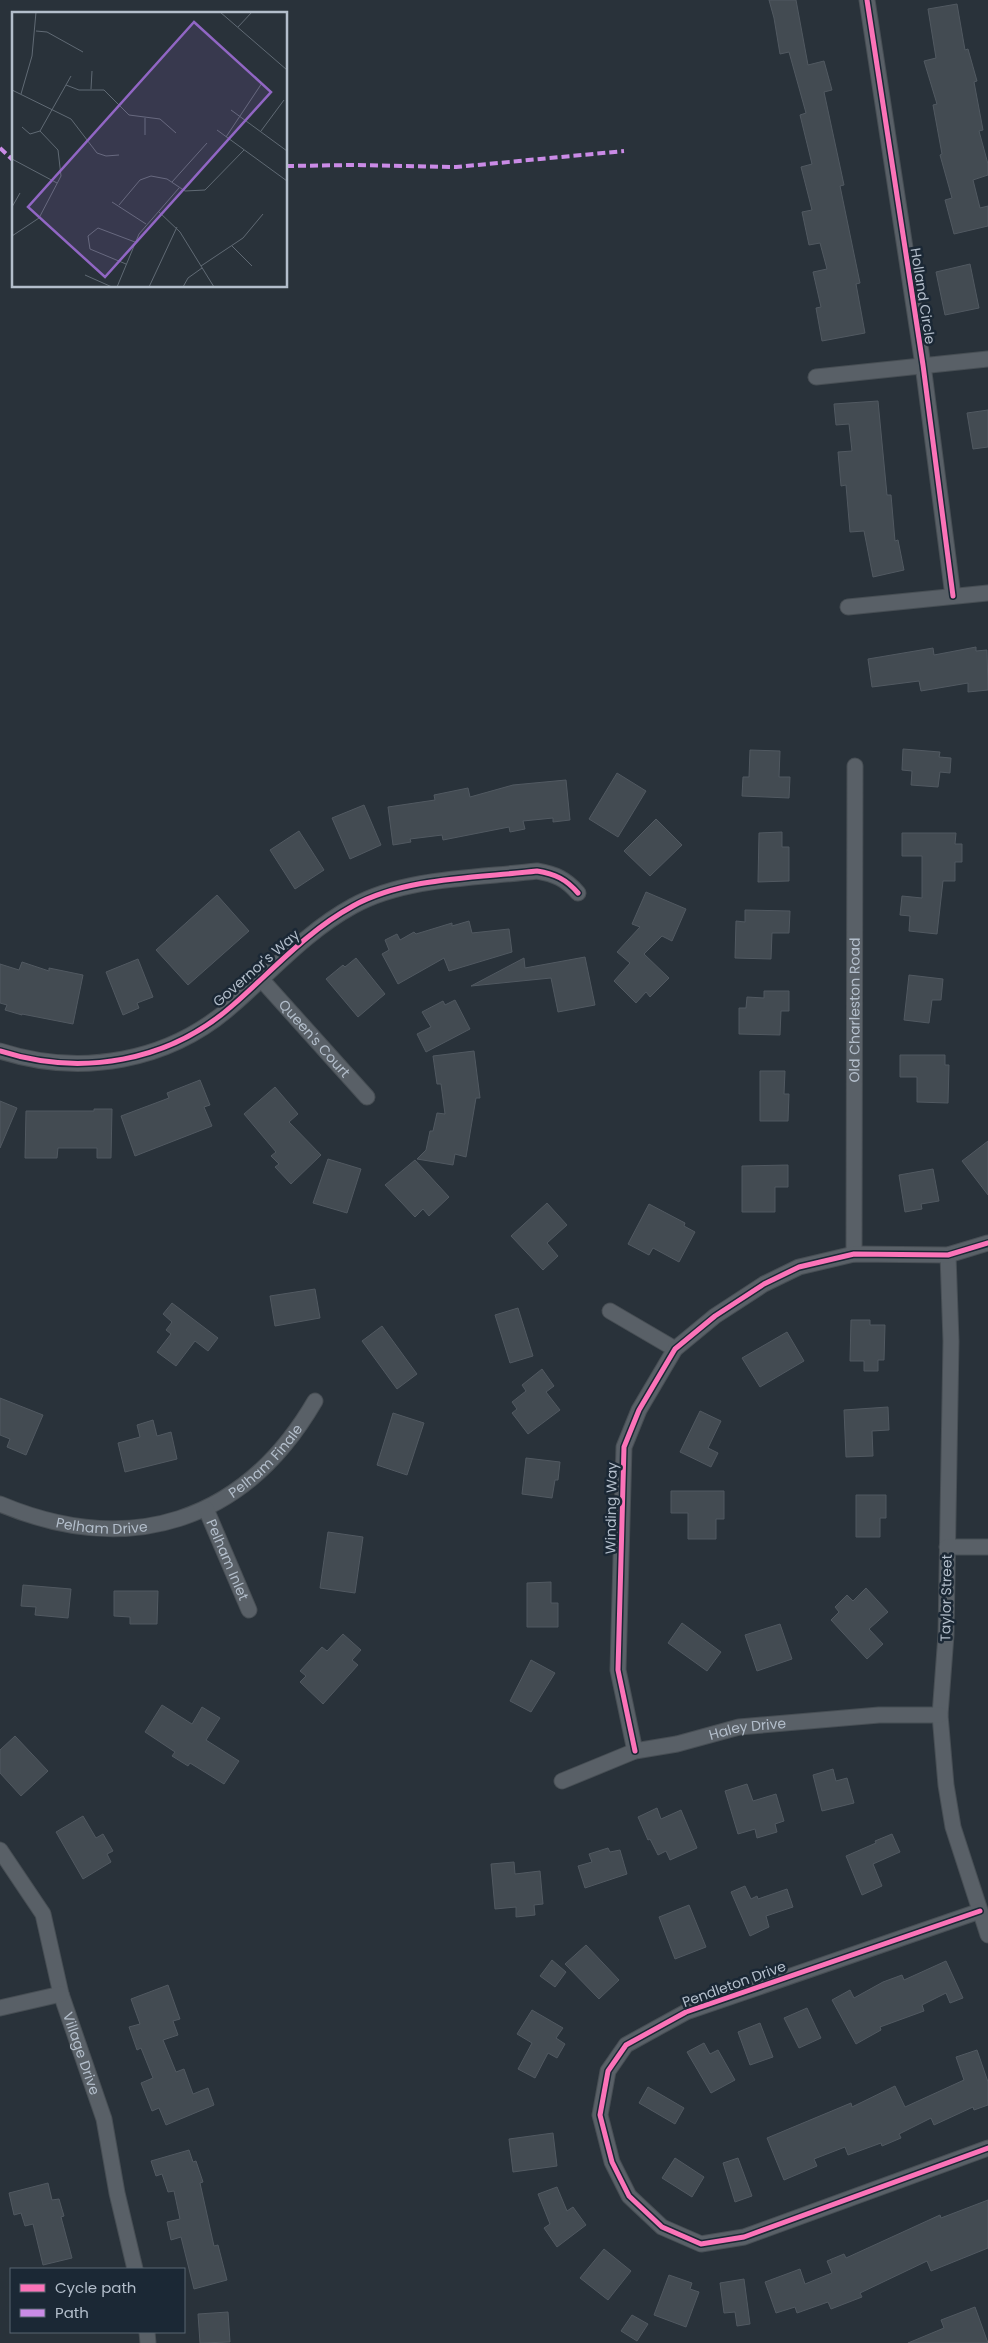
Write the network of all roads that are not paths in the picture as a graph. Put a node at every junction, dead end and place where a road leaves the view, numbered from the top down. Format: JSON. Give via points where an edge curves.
{"nodes":[{"id":1,"x":867,"y":0,"type":"edge"},
{"id":2,"x":988,"y":358,"type":"edge"},
{"id":3,"x":923,"y":365,"type":"junction"},
{"id":4,"x":816,"y":378,"type":"dead end"},
{"id":5,"x":988,"y":593,"type":"edge"},
{"id":6,"x":953,"y":596,"type":"junction"},
{"id":7,"x":848,"y":607,"type":"dead end"},
{"id":8,"x":855,"y":766,"type":"dead end"},
{"id":9,"x":578,"y":893,"type":"dead end"},
{"id":10,"x":261,"y":979,"type":"junction"},
{"id":11,"x":0,"y":1051,"type":"edge"},
{"id":12,"x":368,"y":1097,"type":"dead end"},
{"id":13,"x":988,"y":1243,"type":"edge"},
{"id":14,"x":854,"y":1254,"type":"junction"},
{"id":15,"x":948,"y":1255,"type":"junction"},
{"id":16,"x":610,"y":1311,"type":"dead end"},
{"id":17,"x":675,"y":1349,"type":"junction"},
{"id":18,"x":315,"y":1401,"type":"dead end"},
{"id":19,"x":0,"y":1504,"type":"edge"},
{"id":20,"x":206,"y":1509,"type":"junction"},
{"id":21,"x":988,"y":1547,"type":"edge"},
{"id":22,"x":947,"y":1548,"type":"junction"},
{"id":23,"x":249,"y":1610,"type":"dead end"},
{"id":24,"x":940,"y":1715,"type":"junction"},
{"id":25,"x":635,"y":1751,"type":"junction"},
{"id":26,"x":562,"y":1781,"type":"dead end"},
{"id":27,"x":0,"y":1850,"type":"edge"},
{"id":28,"x":980,"y":1911,"type":"junction"},
{"id":29,"x":988,"y":1934,"type":"edge"},
{"id":30,"x":61,"y":1994,"type":"junction"},
{"id":31,"x":0,"y":2008,"type":"edge"},
{"id":32,"x":988,"y":2148,"type":"edge"},
{"id":33,"x":135,"y":2268,"type":"edge"}],
"edges":[{"from":1,"to":3,"type":"street","name":"Holland Circle"},
{"from":2,"to":3,"type":"street"},
{"from":3,"to":4,"type":"street"},
{"from":3,"to":6,"type":"street","name":"Holland Circle"},
{"from":5,"to":6,"type":"street"},
{"from":6,"to":7,"type":"street"},
{"from":8,"to":14,"type":"street","name":"Old Charleston Road"},
{"from":9,"to":10,"type":"street","name":"Governor's Way","via":[[554,874],[537,871],[405,887],[354,906],[328,921]]},
{"from":10,"to":11,"type":"street","name":"Governor's Way","via":[[206,1026],[132,1059],[80,1064],[48,1062]]},
{"from":10,"to":12,"type":"street","name":"Queen's Court"},
{"from":13,"to":15,"type":"street","name":"Winding Way"},
{"from":14,"to":15,"type":"street","name":"Winding Way"},
{"from":14,"to":17,"type":"street","name":"Winding Way","via":[[799,1266],[764,1284],[715,1316]]},
{"from":15,"to":22,"type":"street","name":"Taylor Street","via":[[951,1341]]},
{"from":16,"to":17,"type":"street"},
{"from":17,"to":25,"type":"street","name":"Winding Way","via":[[639,1410],[624,1447],[618,1670]]},
{"from":18,"to":20,"type":"street","name":"Pelham Finale","via":[[298,1428],[271,1460],[232,1494]]},
{"from":19,"to":20,"type":"street","name":"Pelham Drive","via":[[56,1524],[111,1529],[152,1526]]},
{"from":20,"to":23,"type":"street","name":"Pelham Inlet"},
{"from":21,"to":22,"type":"street"},
{"from":22,"to":24,"type":"street","name":"Taylor Street","via":[[946,1635]]},
{"from":24,"to":25,"type":"street","name":"Haley Drive","via":[[879,1715],[739,1727],[677,1744]]},
{"from":24,"to":28,"type":"street","name":"Taylor Street","via":[[953,1827]]},
{"from":25,"to":26,"type":"street","name":"Haley Drive"},
{"from":27,"to":30,"type":"street","name":"Village Drive","via":[[43,1914]]},
{"from":28,"to":29,"type":"street","name":"Taylor Street"},
{"from":28,"to":32,"type":"street","name":"Pendleton Drive","via":[[686,2012],[626,2045],[608,2071],[600,2115],[612,2162],[629,2196],[662,2227],[701,2244],[744,2237]]},
{"from":30,"to":31,"type":"street"},
{"from":30,"to":33,"type":"street","name":"Village Drive","via":[[104,2119]]}]}
